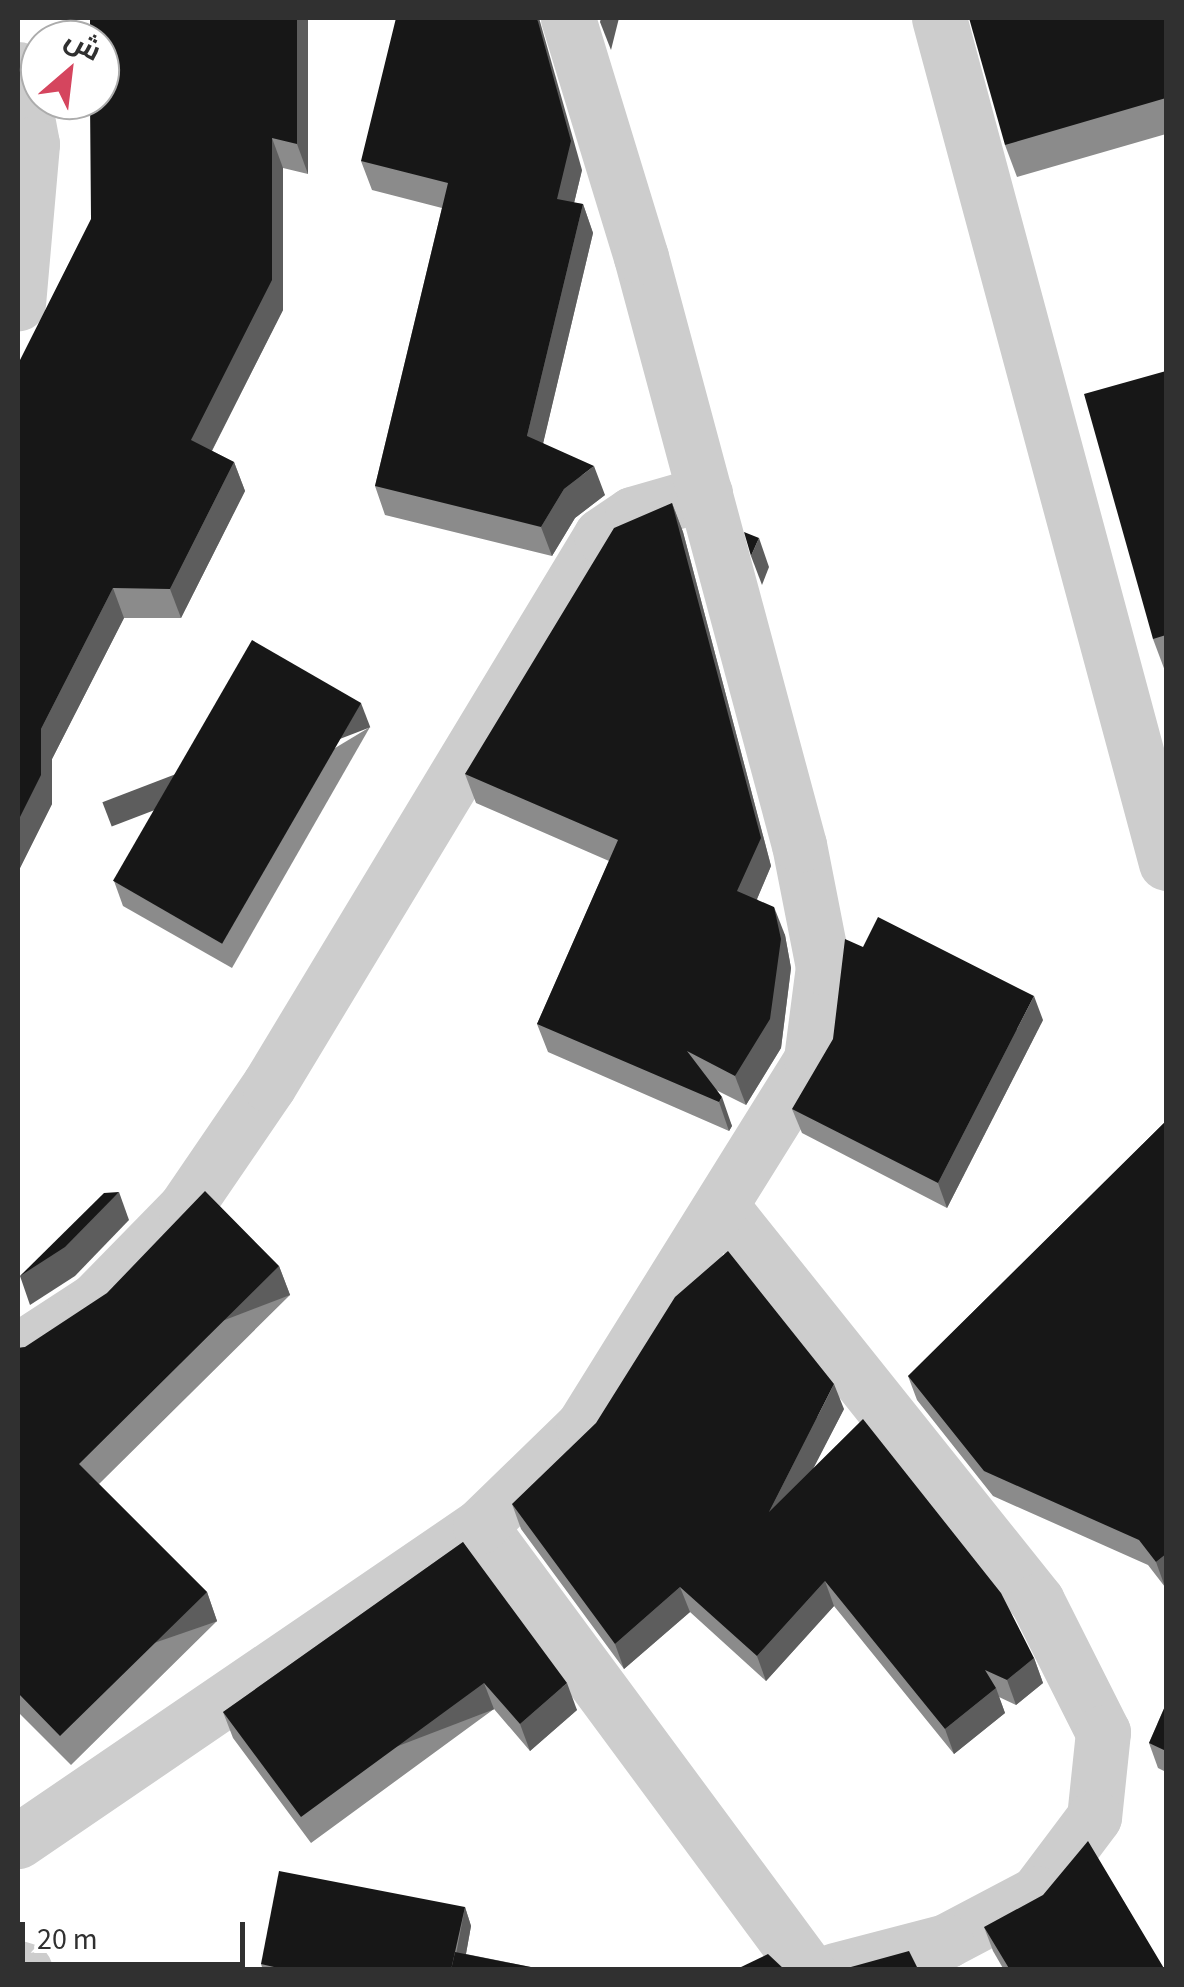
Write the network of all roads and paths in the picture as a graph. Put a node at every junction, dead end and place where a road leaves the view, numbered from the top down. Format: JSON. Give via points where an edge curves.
{"nodes":[{"id":1,"x":568,"y":18,"type":"edge"},
{"id":2,"x":938,"y":18,"type":"edge"},
{"id":3,"x":18,"y":69,"type":"edge"},
{"id":4,"x":18,"y":303,"type":"edge"},
{"id":5,"x":705,"y":493,"type":"junction"},
{"id":6,"x":1166,"y":862,"type":"edge"},
{"id":7,"x":723,"y":1208,"type":"junction"},
{"id":8,"x":18,"y":1350,"type":"edge"},
{"id":9,"x":480,"y":1526,"type":"junction"},
{"id":10,"x":18,"y":1841,"type":"edge"},
{"id":11,"x":808,"y":1970,"type":"edge"},
{"id":12,"x":836,"y":1970,"type":"edge"}],
"edges":[{"from":1,"to":5,"type":"street"},
{"from":2,"to":6,"type":"street"},
{"from":3,"to":4,"type":"street","via":[[32,144]]},
{"from":5,"to":7,"type":"street","via":[[799,845],[823,967],[811,1060]]},
{"from":5,"to":8,"type":"street","via":[[632,514],[601,535],[269,1085],[185,1208],[95,1300]]},
{"from":7,"to":9,"type":"street","via":[[583,1426]]},
{"from":7,"to":12,"type":"street","via":[[1037,1600],[1103,1732],[1094,1818],[1037,1893],[946,1941]]},
{"from":9,"to":10,"type":"street"},
{"from":9,"to":11,"type":"street"}]}
